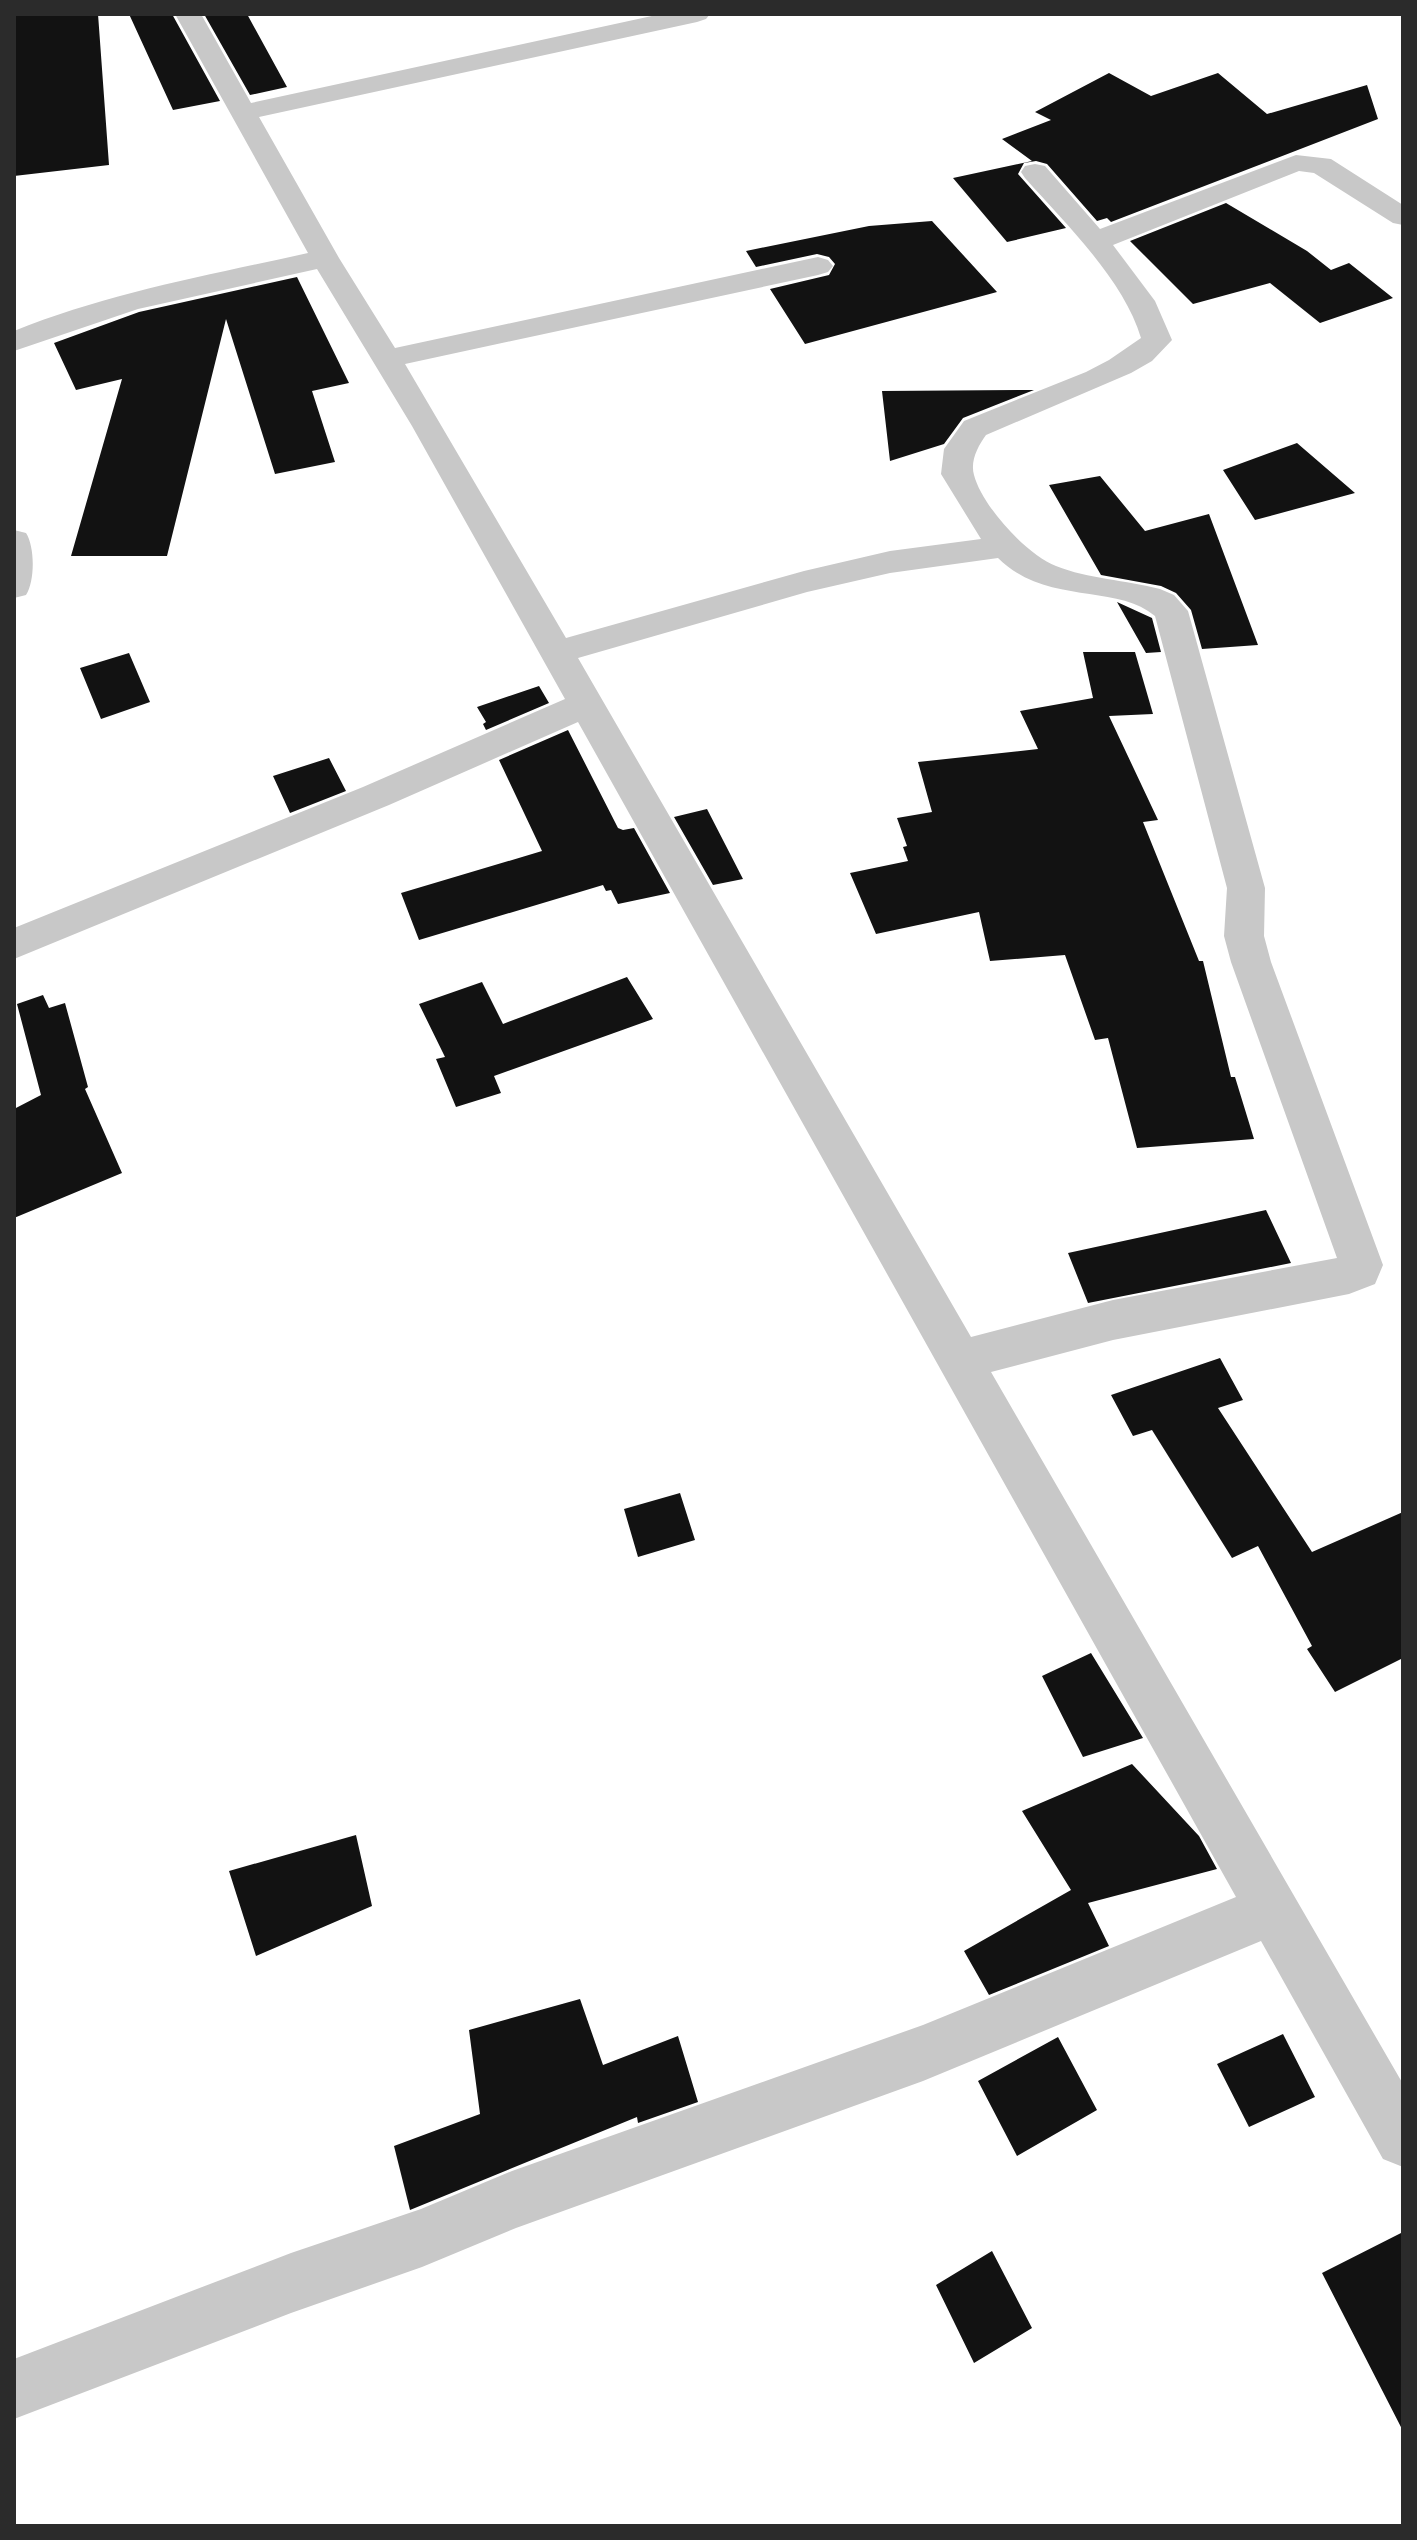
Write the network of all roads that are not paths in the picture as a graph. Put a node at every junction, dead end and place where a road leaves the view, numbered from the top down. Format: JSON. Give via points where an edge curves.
{"nodes":[{"id":1,"x":188,"y":14,"type":"edge"},
{"id":2,"x":697,"y":14,"type":"edge"},
{"id":3,"x":244,"y":113,"type":"junction"},
{"id":4,"x":1035,"y":172,"type":"dead end"},
{"id":5,"x":1403,"y":217,"type":"edge"},
{"id":6,"x":1094,"y":242,"type":"junction"},
{"id":7,"x":325,"y":258,"type":"junction"},
{"id":8,"x":818,"y":266,"type":"dead end"},
{"id":9,"x":14,"y":342,"type":"edge"},
{"id":10,"x":387,"y":359,"type":"junction"},
{"id":11,"x":14,"y":541,"type":"edge"},
{"id":12,"x":1005,"y":546,"type":"junction"},
{"id":13,"x":14,"y":587,"type":"edge"},
{"id":14,"x":557,"y":652,"type":"junction"},
{"id":15,"x":587,"y":704,"type":"junction"},
{"id":16,"x":14,"y":944,"type":"edge"},
{"id":17,"x":960,"y":1360,"type":"junction"},
{"id":18,"x":1273,"y":1909,"type":"junction"},
{"id":19,"x":1403,"y":2139,"type":"edge"},
{"id":20,"x":14,"y":2389,"type":"edge"}],
"edges":[{"from":1,"to":3,"type":"street"},
{"from":2,"to":3,"type":"street"},
{"from":3,"to":7,"type":"street"},
{"from":4,"to":6,"type":"street"},
{"from":5,"to":6,"type":"street","via":[[1321,165],[1296,163]]},
{"from":6,"to":12,"type":"street","via":[[1138,300],[1157,340],[1123,365],[985,422],[968,437],[960,449],[957,474]]},
{"from":7,"to":9,"type":"street","via":[[94,312]]},
{"from":7,"to":10,"type":"street"},
{"from":8,"to":10,"type":"street"},
{"from":10,"to":14,"type":"street"},
{"from":11,"to":13,"type":"street"},
{"from":12,"to":14,"type":"street","via":[[890,562],[804,582]]},
{"from":12,"to":17,"type":"street","via":[[1038,572],[1156,599],[1171,611],[1246,888],[1244,936],[1251,962],[1361,1265],[1349,1275],[1113,1320]]},
{"from":14,"to":15,"type":"street"},
{"from":15,"to":16,"type":"street"},
{"from":15,"to":17,"type":"street"},
{"from":17,"to":18,"type":"street"},
{"from":18,"to":19,"type":"street"},
{"from":18,"to":20,"type":"street","via":[[923,2053],[512,2200]]}]}
